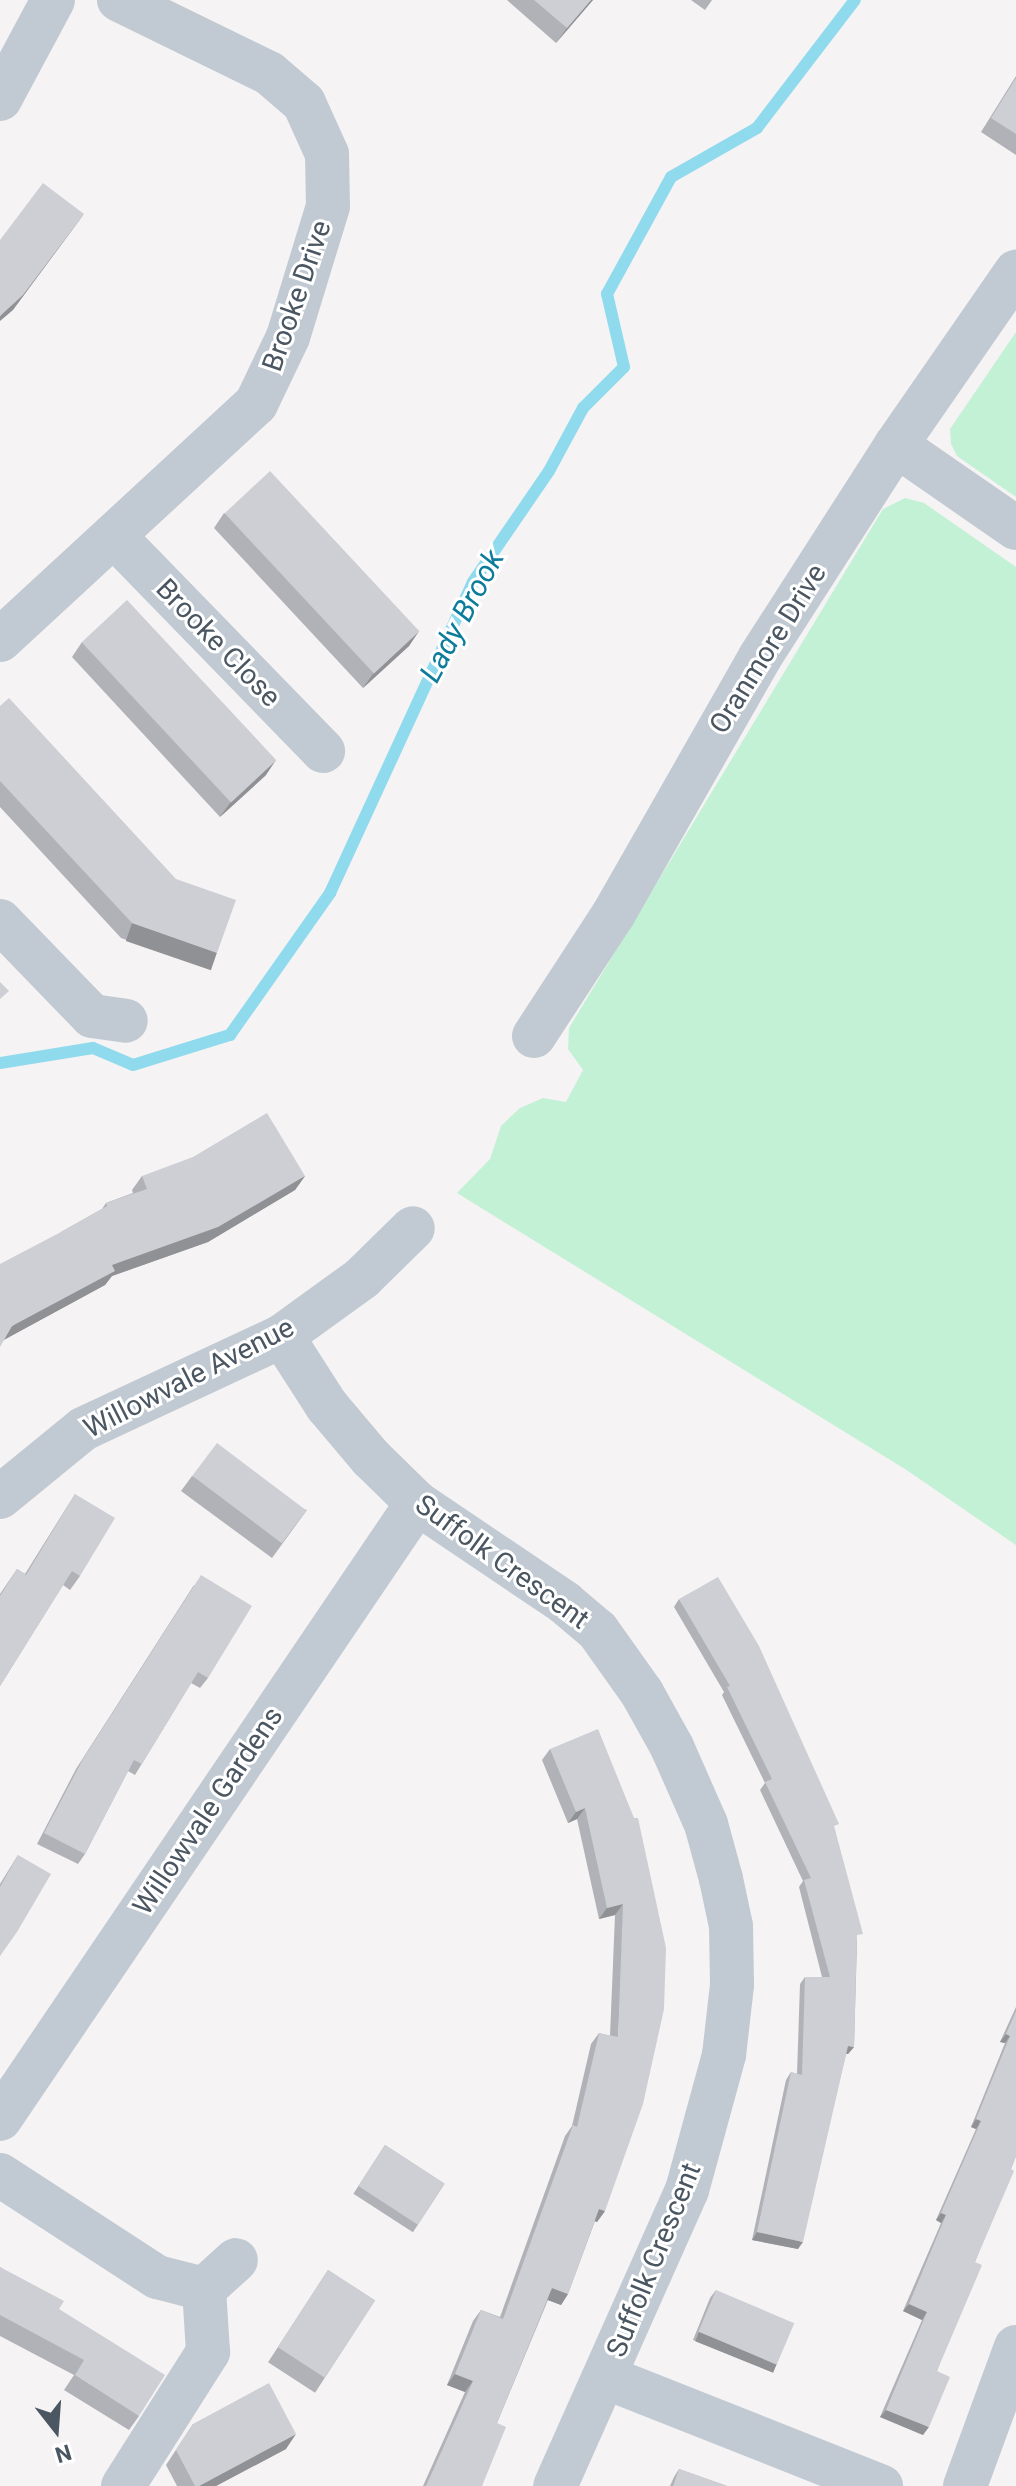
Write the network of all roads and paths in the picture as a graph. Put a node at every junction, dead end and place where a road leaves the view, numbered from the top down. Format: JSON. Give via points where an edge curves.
{"nodes":[{"id":1,"x":53,"y":0,"type":"edge"},
{"id":2,"x":119,"y":0,"type":"edge"},
{"id":3,"x":0,"y":99,"type":"edge"},
{"id":4,"x":1016,"y":272,"type":"edge"},
{"id":5,"x":896,"y":445,"type":"junction"},
{"id":6,"x":1016,"y":528,"type":"edge"},
{"id":7,"x":114,"y":536,"type":"junction"},
{"id":8,"x":0,"y":640,"type":"edge"},
{"id":9,"x":323,"y":751,"type":"dead end"},
{"id":10,"x":0,"y":921,"type":"edge"},
{"id":11,"x":126,"y":1021,"type":"dead end"},
{"id":12,"x":534,"y":1036,"type":"dead end"},
{"id":13,"x":413,"y":1228,"type":"dead end"},
{"id":14,"x":282,"y":1336,"type":"junction"},
{"id":15,"x":0,"y":1497,"type":"edge"},
{"id":16,"x":417,"y":1503,"type":"junction"},
{"id":17,"x":0,"y":2119,"type":"edge"},
{"id":18,"x":0,"y":2175,"type":"edge"},
{"id":19,"x":236,"y":2260,"type":"dead end"},
{"id":20,"x":204,"y":2289,"type":"junction"},
{"id":21,"x":1016,"y":2347,"type":"edge"},
{"id":22,"x":605,"y":2377,"type":"junction"},
{"id":23,"x":123,"y":2486,"type":"edge"},
{"id":24,"x":555,"y":2486,"type":"edge"},
{"id":25,"x":881,"y":2486,"type":"edge"},
{"id":26,"x":965,"y":2486,"type":"edge"}],
"edges":[{"from":1,"to":3,"type":"street"},
{"from":2,"to":7,"type":"street","name":"Brooke Drive","via":[[269,73],[304,103],[327,154],[328,206],[288,337],[256,404]]},
{"from":4,"to":5,"type":"street","name":"Oranmore Drive"},
{"from":5,"to":6,"type":"street"},
{"from":5,"to":12,"type":"street","name":"Oranmore Drive","via":[[760,657],[613,915]]},
{"from":7,"to":8,"type":"street","name":"Brooke Drive"},
{"from":7,"to":9,"type":"street","name":"Brooke Close"},
{"from":10,"to":11,"type":"street","via":[[92,1016]]},
{"from":13,"to":14,"type":"street","name":"Willowvale Avenue","via":[[362,1278]]},
{"from":14,"to":15,"type":"street","name":"Willowvale Avenue","via":[[83,1429]]},
{"from":14,"to":16,"type":"street","name":"Suffolk Crescent","via":[[327,1406]]},
{"from":16,"to":17,"type":"street","name":"Willowvale Gardens"},
{"from":16,"to":22,"type":"street","name":"Suffolk Crescent","via":[[598,1631],[672,1747],[706,1824],[721,1879],[732,1985],[724,2055],[687,2190]]},
{"from":18,"to":20,"type":"street","via":[[157,2277]]},
{"from":19,"to":20,"type":"street"},
{"from":20,"to":23,"type":"street","via":[[208,2352]]},
{"from":21,"to":26,"type":"street"},
{"from":22,"to":24,"type":"street","name":"Suffolk Crescent"},
{"from":22,"to":25,"type":"street"}]}
